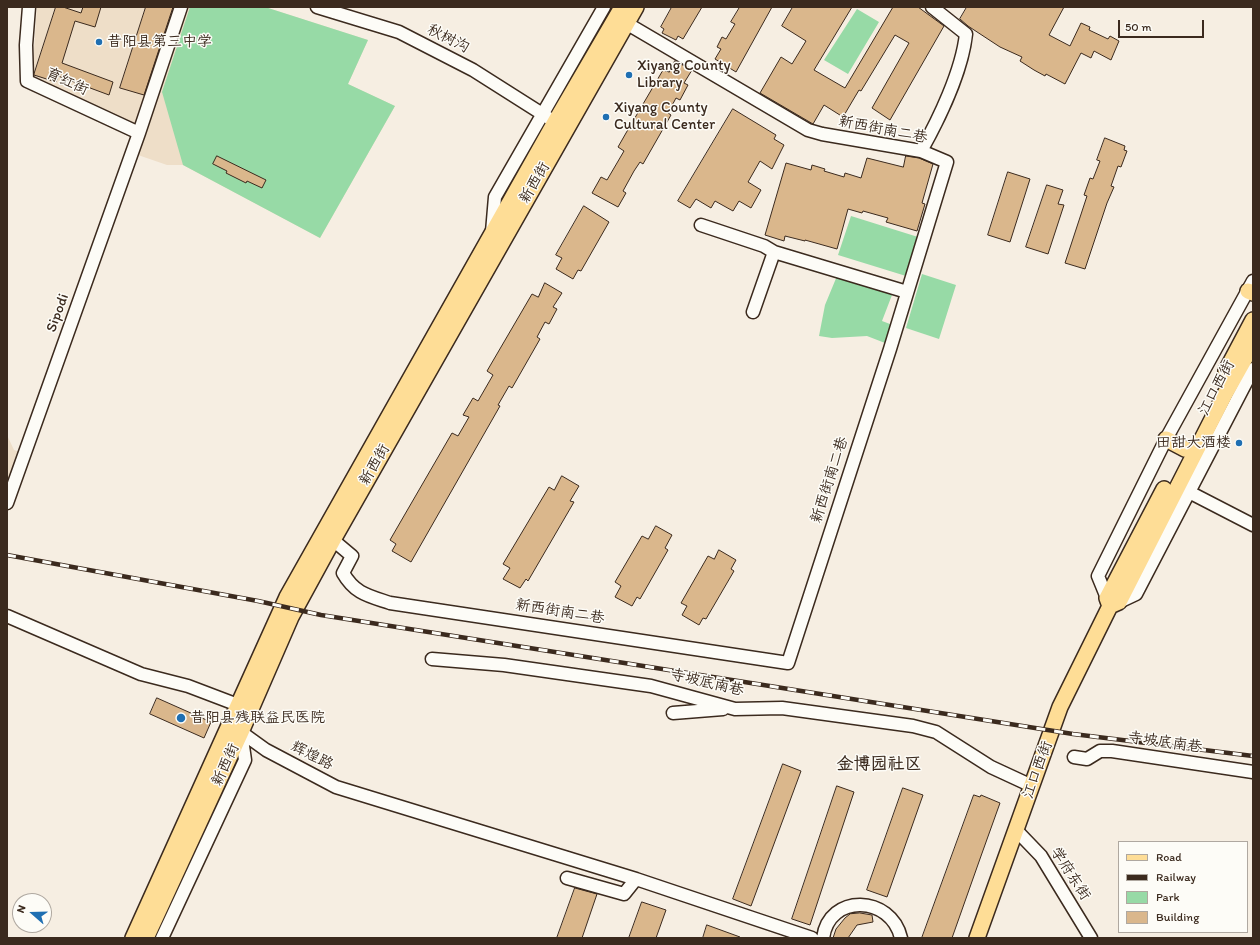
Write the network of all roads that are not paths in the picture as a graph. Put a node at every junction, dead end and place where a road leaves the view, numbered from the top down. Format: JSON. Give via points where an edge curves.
{"nodes":[{"id":1,"x":29,"y":7,"type":"edge"},
{"id":2,"x":181,"y":7,"type":"edge"},
{"id":3,"x":317,"y":7,"type":"edge"},
{"id":4,"x":604,"y":7,"type":"edge"},
{"id":5,"x":622,"y":7,"type":"edge"},
{"id":6,"x":636,"y":7,"type":"edge"},
{"id":7,"x":932,"y":7,"type":"edge"},
{"id":8,"x":626,"y":23,"type":"junction"},
{"id":9,"x":549,"y":118,"type":"junction"},
{"id":10,"x":139,"y":133,"type":"junction"},
{"id":11,"x":921,"y":152,"type":"junction"},
{"id":12,"x":701,"y":225,"type":"dead end"},
{"id":13,"x":774,"y":252,"type":"junction"},
{"id":14,"x":1251,"y":288,"type":"edge"},
{"id":15,"x":907,"y":292,"type":"junction"},
{"id":16,"x":753,"y":312,"type":"dead end"},
{"id":17,"x":1253,"y":320,"type":"edge"},
{"id":18,"x":1253,"y":344,"type":"edge"},
{"id":19,"x":1253,"y":369,"type":"edge"},
{"id":20,"x":1230,"y":397,"type":"junction"},
{"id":21,"x":1166,"y":439,"type":"junction"},
{"id":22,"x":1196,"y":452,"type":"junction"},
{"id":23,"x":1189,"y":492,"type":"junction"},
{"id":24,"x":7,"y":503,"type":"edge"},
{"id":25,"x":1253,"y":525,"type":"edge"},
{"id":26,"x":333,"y":540,"type":"junction"},
{"id":27,"x":1112,"y":602,"type":"junction"},
{"id":28,"x":7,"y":616,"type":"edge"},
{"id":29,"x":432,"y":658,"type":"dead end"},
{"id":30,"x":238,"y":705,"type":"junction"},
{"id":31,"x":735,"y":709,"type":"junction"},
{"id":32,"x":673,"y":713,"type":"dead end"},
{"id":33,"x":241,"y":732,"type":"junction"},
{"id":34,"x":1074,"y":757,"type":"dead end"},
{"id":35,"x":1253,"y":772,"type":"edge"},
{"id":36,"x":1032,"y":786,"type":"junction"},
{"id":37,"x":1016,"y":830,"type":"junction"},
{"id":38,"x":567,"y":878,"type":"dead end"},
{"id":39,"x":636,"y":879,"type":"junction"},
{"id":40,"x":133,"y":938,"type":"edge"},
{"id":41,"x":146,"y":938,"type":"edge"},
{"id":42,"x":162,"y":938,"type":"edge"},
{"id":43,"x":812,"y":938,"type":"edge"},
{"id":44,"x":823,"y":938,"type":"edge"},
{"id":45,"x":901,"y":938,"type":"edge"},
{"id":46,"x":977,"y":938,"type":"edge"},
{"id":47,"x":1091,"y":938,"type":"edge"}],
"edges":[{"from":1,"to":10,"type":"street","name":"育红街","via":[[27,81]]},
{"from":2,"to":10,"type":"street","name":"Sipodi"},
{"from":3,"to":9,"type":"street","name":"秋树沟","via":[[399,32],[473,70]]},
{"from":4,"to":9,"type":"street"},
{"from":5,"to":9,"type":"main road","name":"新西街"},
{"from":6,"to":8,"type":"main road","name":"新西街"},
{"from":7,"to":11,"type":"street","via":[[966,34],[964,49],[941,113]]},
{"from":8,"to":11,"type":"street","name":"新西街南二巷","via":[[808,130]]},
{"from":8,"to":26,"type":"main road","name":"新西街"},
{"from":9,"to":30,"type":"main road","name":"新西街","via":[[492,233],[287,597]]},
{"from":10,"to":24,"type":"street","name":"Sipodi"},
{"from":11,"to":15,"type":"street","name":"新西街南二巷","via":[[947,162]]},
{"from":12,"to":13,"type":"street","via":[[764,246]]},
{"from":13,"to":15,"type":"street"},
{"from":13,"to":16,"type":"street"},
{"from":14,"to":21,"type":"street"},
{"from":15,"to":26,"type":"street","name":"新西街南二巷","via":[[788,663],[390,603],[361,593],[349,584],[343,573],[352,556]]},
{"from":17,"to":22,"type":"main road","name":"江口西街"},
{"from":18,"to":20,"type":"main road","name":"江口西街"},
{"from":19,"to":20,"type":"street"},
{"from":20,"to":22,"type":"main road","name":"江口西街"},
{"from":21,"to":22,"type":"main road"},
{"from":21,"to":27,"type":"street","via":[[1098,576]]},
{"from":22,"to":23,"type":"street"},
{"from":22,"to":27,"type":"main road","name":"江口西街"},
{"from":23,"to":25,"type":"street"},
{"from":23,"to":27,"type":"street","via":[[1136,594]]},
{"from":26,"to":33,"type":"main road","name":"新西街","via":[[291,617]]},
{"from":27,"to":36,"type":"main road","name":"江口西街","via":[[1060,707]]},
{"from":28,"to":30,"type":"street","via":[[141,674],[188,686]]},
{"from":29,"to":31,"type":"street","name":"寺坡底南巷","via":[[504,665],[644,685]]},
{"from":30,"to":33,"type":"street"},
{"from":30,"to":40,"type":"main road","name":"新西街"},
{"from":31,"to":32,"type":"street"},
{"from":31,"to":36,"type":"street","name":"寺坡底南巷","via":[[782,708],[913,726],[936,732],[991,767]]},
{"from":33,"to":39,"type":"street","name":"辉煌路","via":[[266,750],[336,787]]},
{"from":33,"to":41,"type":"main road","name":"新西街"},
{"from":33,"to":42,"type":"street","via":[[245,760]]},
{"from":34,"to":35,"type":"street","name":"寺坡底南巷","via":[[1087,759],[1100,752],[1112,751]]},
{"from":36,"to":37,"type":"main road","name":"江口西街"},
{"from":37,"to":46,"type":"main road","name":"江口西街"},
{"from":37,"to":47,"type":"street","name":"学府东街","via":[[1041,856]]},
{"from":38,"to":39,"type":"street","via":[[624,894]]},
{"from":39,"to":43,"type":"street","name":"辉煌路"},
{"from":44,"to":45,"type":"street","via":[[827,925],[838,912],[854,905],[863,905],[872,906],[886,913],[896,924]]}]}
